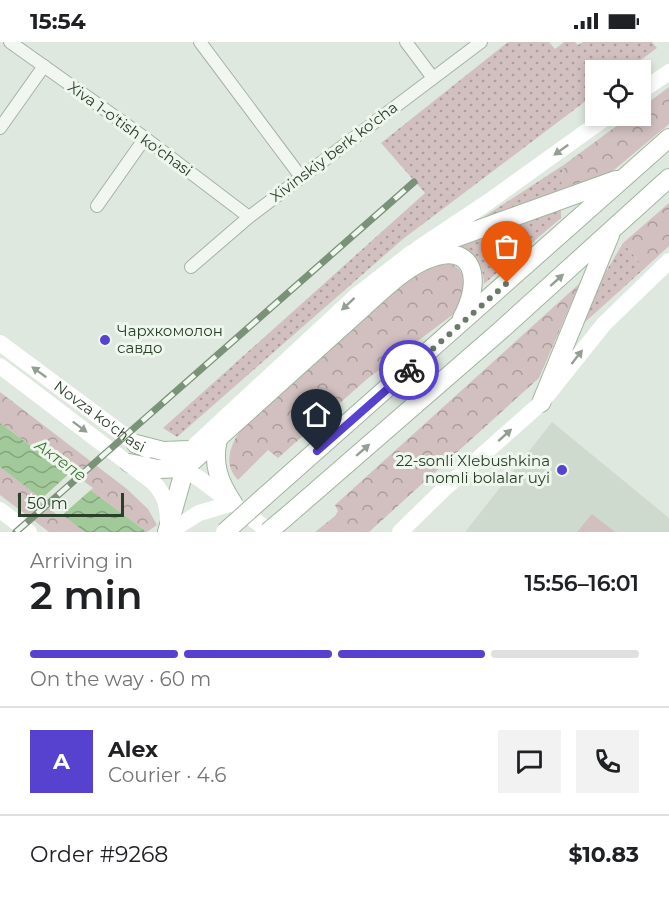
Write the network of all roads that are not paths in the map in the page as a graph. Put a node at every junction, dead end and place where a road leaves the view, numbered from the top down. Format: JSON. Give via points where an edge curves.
{"nodes":[{"id":1,"x":10,"y":42,"type":"edge"},
{"id":2,"x":200,"y":42,"type":"edge"},
{"id":3,"x":406,"y":42,"type":"edge"},
{"id":4,"x":481,"y":42,"type":"edge"},
{"id":5,"x":44,"y":66,"type":"junction"},
{"id":6,"x":669,"y":72,"type":"edge"},
{"id":7,"x":433,"y":78,"type":"junction"},
{"id":8,"x":651,"y":84,"type":"edge"},
{"id":9,"x":594,"y":126,"type":"edge"},
{"id":10,"x":0,"y":128,"type":"edge"},
{"id":11,"x":145,"y":138,"type":"junction"},
{"id":12,"x":669,"y":138,"type":"edge"},
{"id":13,"x":301,"y":177,"type":"junction"},
{"id":14,"x":623,"y":178,"type":"junction"},
{"id":15,"x":669,"y":178,"type":"edge"},
{"id":16,"x":97,"y":206,"type":"dead end"},
{"id":17,"x":249,"y":217,"type":"junction"},
{"id":18,"x":613,"y":228,"type":"junction"},
{"id":19,"x":410,"y":254,"type":"junction"},
{"id":20,"x":669,"y":261,"type":"edge"},
{"id":21,"x":191,"y":267,"type":"dead end"},
{"id":22,"x":457,"y":328,"type":"junction"},
{"id":23,"x":0,"y":343,"type":"edge"},
{"id":24,"x":0,"y":366,"type":"edge"},
{"id":25,"x":541,"y":403,"type":"junction"},
{"id":26,"x":218,"y":439,"type":"junction"},
{"id":27,"x":136,"y":444,"type":"junction"},
{"id":28,"x":190,"y":450,"type":"junction"},
{"id":29,"x":129,"y":463,"type":"junction"},
{"id":30,"x":184,"y":468,"type":"junction"},
{"id":31,"x":233,"y":503,"type":"junction"},
{"id":32,"x":0,"y":510,"type":"edge"},
{"id":33,"x":0,"y":522,"type":"edge"},
{"id":34,"x":13,"y":532,"type":"edge"},
{"id":35,"x":29,"y":532,"type":"edge"},
{"id":36,"x":167,"y":532,"type":"edge"},
{"id":37,"x":225,"y":532,"type":"edge"},
{"id":38,"x":269,"y":532,"type":"edge"},
{"id":39,"x":400,"y":532,"type":"edge"}],
"edges":[{"from":1,"to":5,"type":"street","name":"Xiva 1-o'tish ko'chasi"},
{"from":2,"to":13,"type":"street"},
{"from":3,"to":7,"type":"street"},
{"from":4,"to":7,"type":"street","name":"Xivinskiy berk ko'cha"},
{"from":5,"to":10,"type":"street"},
{"from":5,"to":11,"type":"street","name":"Xiva 1-o'tish ko'chasi"},
{"from":6,"to":8,"type":"street"},
{"from":7,"to":13,"type":"street","name":"Xivinskiy berk ko'cha"},
{"from":9,"to":19,"type":"street","one_way":true},
{"from":11,"to":16,"type":"street"},
{"from":11,"to":17,"type":"street","name":"Xiva 1-o'tish ko'chasi"},
{"from":12,"to":14,"type":"main road"},
{"from":13,"to":17,"type":"street","name":"Xivinskiy berk ko'cha"},
{"from":14,"to":19,"type":"main road"},
{"from":14,"to":22,"type":"main road"},
{"from":15,"to":18,"type":"main road"},
{"from":17,"to":21,"type":"street","name":"Xivinskiy berk ko'cha"},
{"from":18,"to":25,"type":"main road"},
{"from":38,"to":18,"type":"main road","one_way":true,"bridge":true,"via":[[500,332]]},
{"from":19,"to":28,"type":"street","one_way":true,"via":[[357,295]]},
{"from":25,"to":20,"type":"street","one_way":true,"via":[[604,324]]},
{"from":22,"to":26,"type":"main road","via":[[473,293],[470,264],[448,255],[423,261],[373,298]]},
{"from":22,"to":37,"type":"main road","bridge":true},
{"from":27,"to":23,"type":"street","name":"Novza ko'chasi","one_way":true},
{"from":24,"to":29,"type":"street","name":"Novza ko'chasi","one_way":true},
{"from":39,"to":25,"type":"street","one_way":true},
{"from":26,"to":30,"type":"main road"},
{"from":26,"to":31,"type":"main road","via":[[216,468]]},
{"from":27,"to":28,"type":"main road","via":[[163,451]]},
{"from":27,"to":30,"type":"street","name":"Novza ko'chasi"},
{"from":28,"to":30,"type":"main road"},
{"from":29,"to":30,"type":"main road","via":[[161,470]]},
{"from":29,"to":36,"type":"street","name":"Novza ko'chasi","via":[[162,492]]},
{"from":30,"to":31,"type":"street","name":"Novza ko'chasi"},
{"from":30,"to":36,"type":"main road"},
{"from":31,"to":36,"type":"street","via":[[199,513]]},
{"from":31,"to":38,"type":"street","name":"Novza ko'chasi"},
{"from":32,"to":35,"type":"street"},
{"from":33,"to":34,"type":"street"}]}
